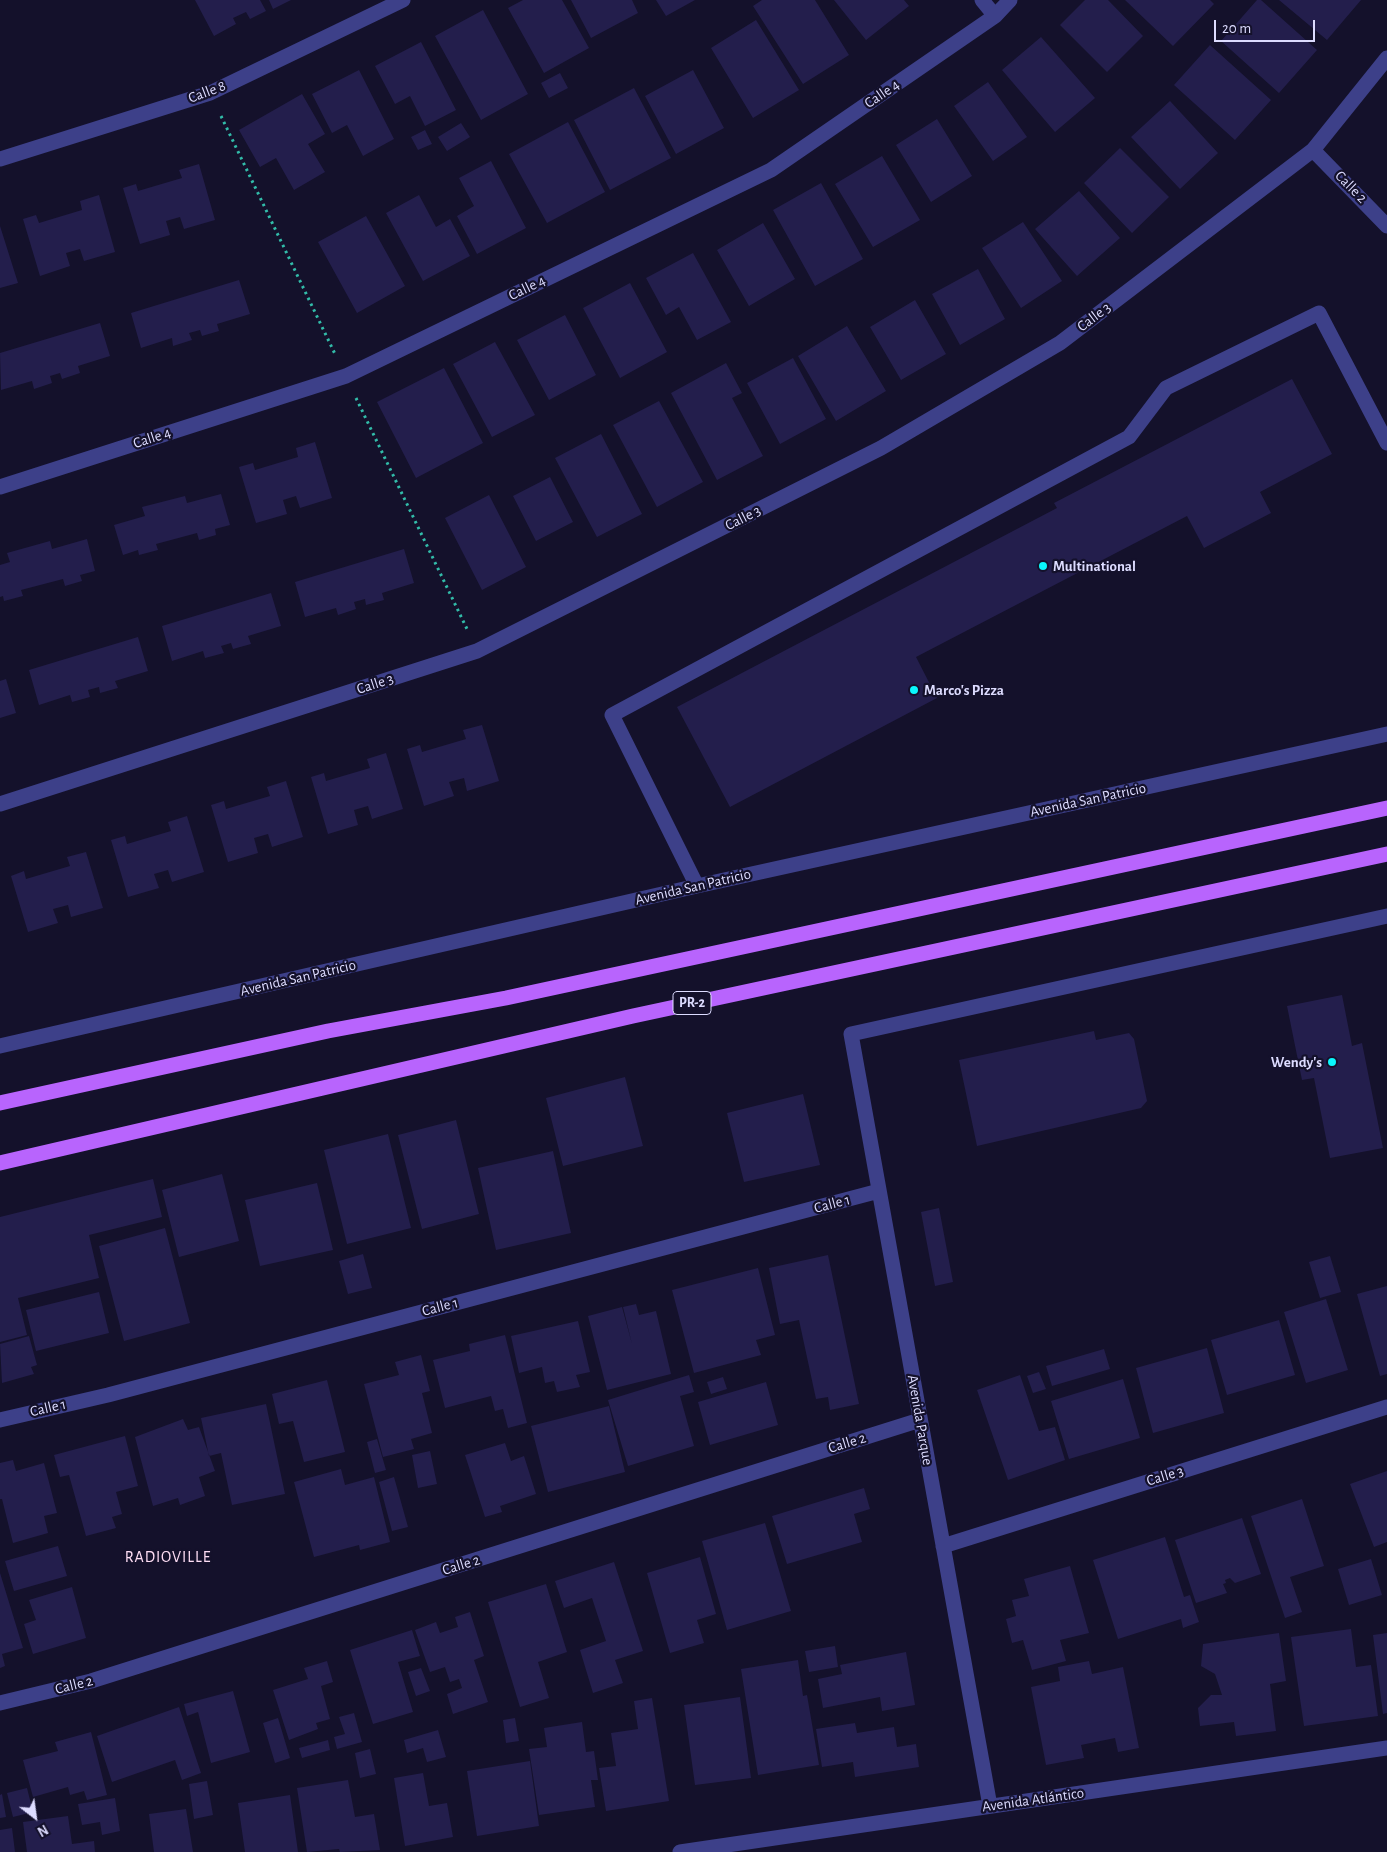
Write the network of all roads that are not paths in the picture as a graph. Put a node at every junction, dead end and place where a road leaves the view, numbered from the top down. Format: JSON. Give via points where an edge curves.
{"nodes":[{"id":1,"x":403,"y":0,"type":"edge"},
{"id":2,"x":982,"y":0,"type":"edge"},
{"id":3,"x":1010,"y":0,"type":"edge"},
{"id":4,"x":995,"y":16,"type":"junction"},
{"id":5,"x":1387,"y":58,"type":"edge"},
{"id":6,"x":1313,"y":150,"type":"junction"},
{"id":7,"x":0,"y":159,"type":"edge"},
{"id":8,"x":1387,"y":226,"type":"edge"},
{"id":9,"x":1387,"y":442,"type":"edge"},
{"id":10,"x":0,"y":487,"type":"edge"},
{"id":11,"x":1387,"y":734,"type":"edge"},
{"id":12,"x":0,"y":804,"type":"edge"},
{"id":13,"x":1387,"y":808,"type":"edge"},
{"id":14,"x":1387,"y":854,"type":"edge"},
{"id":15,"x":697,"y":886,"type":"junction"},
{"id":16,"x":1387,"y":916,"type":"edge"},
{"id":17,"x":0,"y":1046,"type":"edge"},
{"id":18,"x":0,"y":1103,"type":"edge"},
{"id":19,"x":0,"y":1163,"type":"edge"},
{"id":20,"x":879,"y":1191,"type":"junction"},
{"id":21,"x":1387,"y":1407,"type":"edge"},
{"id":22,"x":0,"y":1420,"type":"edge"},
{"id":23,"x":920,"y":1420,"type":"junction"},
{"id":24,"x":942,"y":1546,"type":"junction"},
{"id":25,"x":0,"y":1703,"type":"edge"},
{"id":26,"x":1387,"y":1748,"type":"edge"},
{"id":27,"x":990,"y":1806,"type":"junction"},
{"id":28,"x":680,"y":1852,"type":"edge"}],
"edges":[{"from":1,"to":7,"type":"street","name":"Calle 8","via":[[210,93]]},
{"from":2,"to":4,"type":"street"},
{"from":3,"to":4,"type":"street","name":"Calle 4"},
{"from":4,"to":10,"type":"street","name":"Calle 4","via":[[770,170],[346,376]]},
{"from":5,"to":6,"type":"street","name":"Calle 3"},
{"from":6,"to":8,"type":"street","name":"Calle 2"},
{"from":6,"to":12,"type":"street","name":"Calle 3","via":[[1060,343],[881,448],[486,647]]},
{"from":9,"to":15,"type":"street","via":[[1320,313],[1166,388],[1129,437],[612,716]]},
{"from":11,"to":15,"type":"street","name":"Avenida San Patricio"},
{"from":13,"to":18,"type":"main road","via":[[516,996],[319,1033]]},
{"from":14,"to":19,"type":"main road","number":"PR-2","via":[[624,1018]]},
{"from":15,"to":17,"type":"street","name":"Avenida San Patricio"},
{"from":16,"to":20,"type":"street","name":"Avenida Parque","via":[[851,1034]]},
{"from":20,"to":22,"type":"street","name":"Calle 1"},
{"from":20,"to":23,"type":"street","name":"Avenida Parque"},
{"from":21,"to":24,"type":"street","name":"Calle 3"},
{"from":23,"to":24,"type":"street","name":"Avenida Parque"},
{"from":23,"to":25,"type":"street","name":"Calle 2","via":[[92,1681]]},
{"from":24,"to":27,"type":"street","name":"Avenida Parque"},
{"from":26,"to":27,"type":"street","name":"Avenida Atlántico"},
{"from":27,"to":28,"type":"street","name":"Avenida Atlántico"}]}
